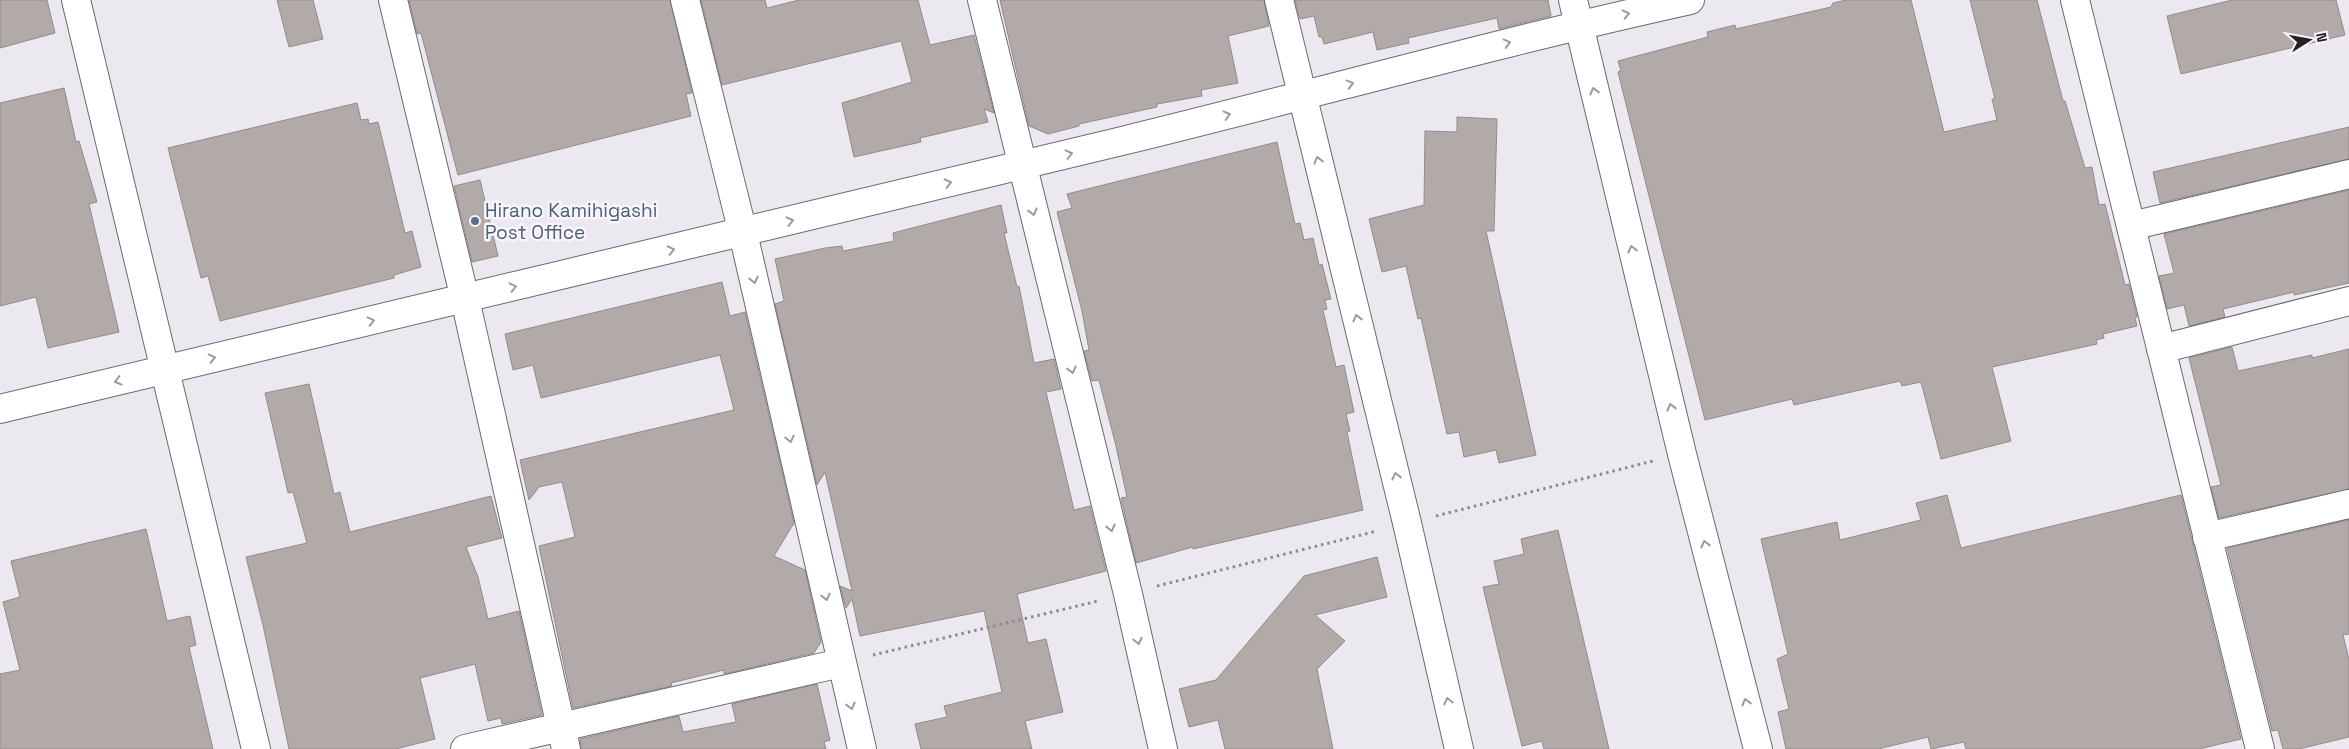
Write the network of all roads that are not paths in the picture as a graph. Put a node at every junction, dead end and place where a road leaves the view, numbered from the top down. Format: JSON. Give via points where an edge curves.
{"nodes":[{"id":1,"x":76,"y":0,"type":"edge"},
{"id":2,"x":393,"y":0,"type":"edge"},
{"id":3,"x":685,"y":0,"type":"edge"},
{"id":4,"x":982,"y":0,"type":"edge"},
{"id":5,"x":1279,"y":0,"type":"edge"},
{"id":6,"x":1690,"y":0,"type":"edge"},
{"id":7,"x":2075,"y":0,"type":"edge"},
{"id":8,"x":1575,"y":12,"type":"edge"},
{"id":9,"x":1303,"y":97,"type":"junction"},
{"id":10,"x":1022,"y":165,"type":"junction"},
{"id":11,"x":2349,"y":174,"type":"edge"},
{"id":12,"x":2131,"y":226,"type":"junction"},
{"id":13,"x":743,"y":233,"type":"junction"},
{"id":14,"x":465,"y":299,"type":"junction"},
{"id":15,"x":2349,"y":301,"type":"edge"},
{"id":16,"x":2161,"y":349,"type":"junction"},
{"id":17,"x":165,"y":370,"type":"junction"},
{"id":18,"x":0,"y":409,"type":"edge"},
{"id":19,"x":2349,"y":504,"type":"edge"},
{"id":20,"x":2207,"y":537,"type":"junction"},
{"id":21,"x":841,"y":663,"type":"junction"},
{"id":22,"x":563,"y":737,"type":"edge"},
{"id":23,"x":256,"y":749,"type":"edge"},
{"id":24,"x":465,"y":749,"type":"edge"},
{"id":25,"x":862,"y":749,"type":"edge"},
{"id":26,"x":1163,"y":749,"type":"edge"},
{"id":27,"x":1459,"y":749,"type":"edge"},
{"id":28,"x":1758,"y":749,"type":"edge"},
{"id":29,"x":2260,"y":749,"type":"edge"}],
"edges":[{"from":1,"to":17,"type":"street"},
{"from":2,"to":14,"type":"street"},
{"from":3,"to":13,"type":"street"},
{"from":4,"to":10,"type":"street"},
{"from":5,"to":9,"type":"street"},
{"from":8,"to":6,"type":"street","one_way":true},
{"from":7,"to":12,"type":"street"},
{"from":9,"to":8,"type":"street","one_way":true},
{"from":28,"to":8,"type":"street","one_way":true,"via":[[1682,454]]},
{"from":10,"to":9,"type":"street","one_way":true},
{"from":27,"to":9,"type":"street","one_way":true},
{"from":13,"to":10,"type":"street","one_way":true},
{"from":10,"to":26,"type":"street","one_way":true},
{"from":11,"to":12,"type":"street"},
{"from":12,"to":16,"type":"street"},
{"from":14,"to":13,"type":"street","one_way":true},
{"from":13,"to":21,"type":"street","one_way":true},
{"from":17,"to":14,"type":"street","one_way":true},
{"from":14,"to":22,"type":"street"},
{"from":15,"to":16,"type":"street"},
{"from":16,"to":20,"type":"street"},
{"from":17,"to":18,"type":"street","one_way":true},
{"from":17,"to":23,"type":"street"},
{"from":19,"to":20,"type":"street"},
{"from":20,"to":29,"type":"street"},
{"from":21,"to":22,"type":"street"},
{"from":21,"to":25,"type":"street","one_way":true},
{"from":22,"to":24,"type":"street"}]}
